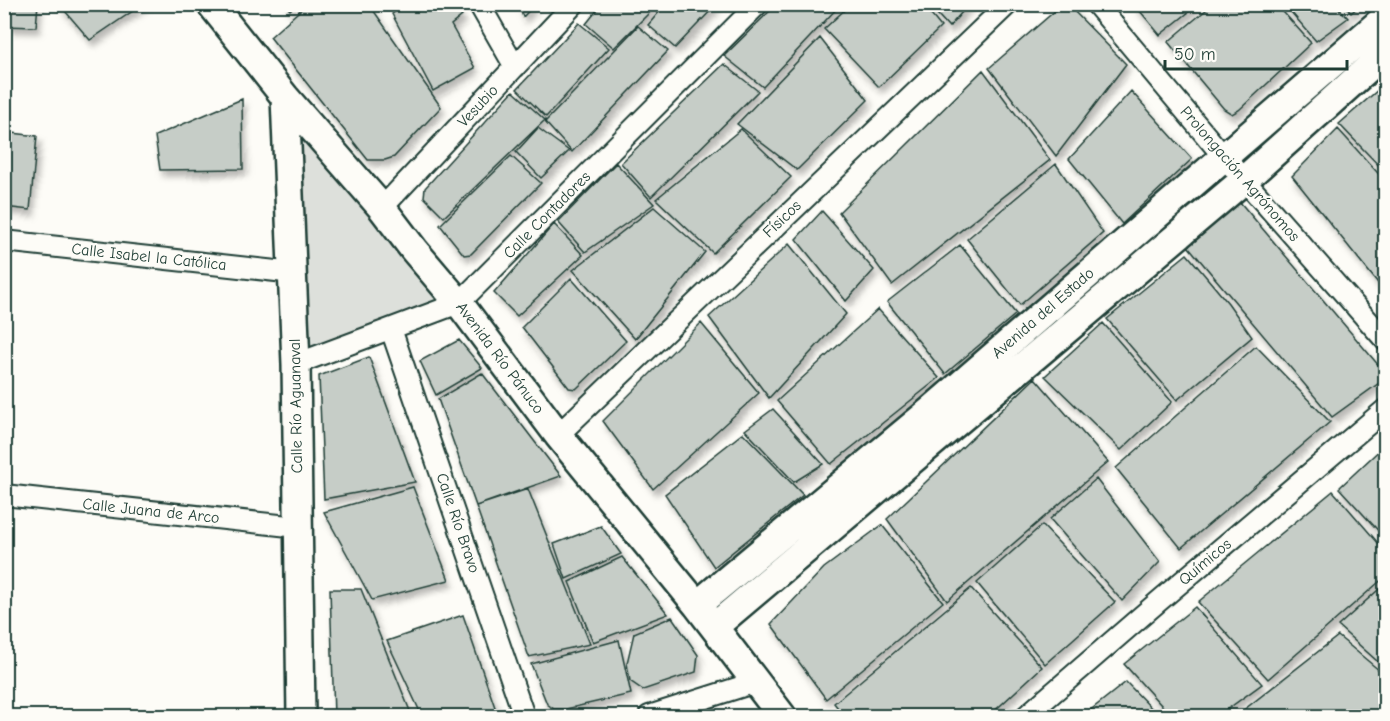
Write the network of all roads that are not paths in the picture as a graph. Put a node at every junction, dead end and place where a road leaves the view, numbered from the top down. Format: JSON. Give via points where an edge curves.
{"nodes":[{"id":1,"x":211,"y":4,"type":"edge"},
{"id":2,"x":479,"y":4,"type":"edge"},
{"id":3,"x":574,"y":4,"type":"edge"},
{"id":4,"x":758,"y":4,"type":"edge"},
{"id":5,"x":1008,"y":4,"type":"edge"},
{"id":6,"x":1096,"y":4,"type":"edge"},
{"id":7,"x":1386,"y":17,"type":"edge"},
{"id":8,"x":1386,"y":52,"type":"edge"},
{"id":9,"x":515,"y":67,"type":"junction"},
{"id":10,"x":285,"y":97,"type":"junction"},
{"id":11,"x":1223,"y":156,"type":"junction"},
{"id":12,"x":1244,"y":180,"type":"junction"},
{"id":13,"x":382,"y":208,"type":"junction"},
{"id":14,"x":4,"y":241,"type":"edge"},
{"id":15,"x":294,"y":273,"type":"junction"},
{"id":16,"x":459,"y":303,"type":"junction"},
{"id":17,"x":391,"y":330,"type":"junction"},
{"id":18,"x":1386,"y":341,"type":"edge"},
{"id":19,"x":296,"y":364,"type":"junction"},
{"id":20,"x":1386,"y":409,"type":"edge"},
{"id":21,"x":558,"y":435,"type":"junction"},
{"id":22,"x":4,"y":495,"type":"edge"},
{"id":23,"x":298,"y":527,"type":"junction"},
{"id":24,"x":697,"y":605,"type":"junction"},
{"id":25,"x":714,"y":627,"type":"junction"},
{"id":26,"x":756,"y":682,"type":"junction"},
{"id":27,"x":301,"y":717,"type":"edge"},
{"id":28,"x":524,"y":717,"type":"edge"},
{"id":29,"x":649,"y":717,"type":"edge"},
{"id":30,"x":783,"y":717,"type":"edge"},
{"id":31,"x":1026,"y":717,"type":"edge"}],
"edges":[{"from":1,"to":10,"type":"street","name":"Avenida Río Pánuco"},
{"from":2,"to":9,"type":"street"},
{"from":3,"to":9,"type":"street","name":"Vesubio"},
{"from":4,"to":16,"type":"street","name":"Calle Contadores"},
{"from":5,"to":21,"type":"street","name":"Físicos"},
{"from":6,"to":11,"type":"street","name":"Prolongación Agrónomos"},
{"from":7,"to":11,"type":"street","name":"Avenida del Estado"},
{"from":8,"to":12,"type":"street","name":"Avenida del Estado"},
{"from":9,"to":13,"type":"street","name":"Vesubio"},
{"from":10,"to":13,"type":"street","name":"Avenida Río Pánuco"},
{"from":10,"to":15,"type":"street","name":"Calle Río Aguanaval"},
{"from":11,"to":12,"type":"street","name":"Prolongación Agrónomos"},
{"from":11,"to":24,"type":"street","name":"Avenida del Estado","via":[[930,411]]},
{"from":12,"to":18,"type":"street","name":"Prolongación Agrónomos"},
{"from":12,"to":25,"type":"street","name":"Avenida del Estado"},
{"from":13,"to":16,"type":"street","name":"Avenida Río Pánuco"},
{"from":14,"to":15,"type":"street","name":"Calle Isabel la Católica"},
{"from":15,"to":19,"type":"street","name":"Calle Río Aguanaval"},
{"from":16,"to":17,"type":"street","name":"Calle Contadores"},
{"from":16,"to":21,"type":"street","name":"Avenida Río Pánuco"},
{"from":17,"to":19,"type":"street","name":"Calle Contadores"},
{"from":17,"to":28,"type":"street","name":"Calle Río Bravo"},
{"from":19,"to":23,"type":"street","name":"Calle Río Aguanaval"},
{"from":20,"to":31,"type":"street","name":"Químicos"},
{"from":21,"to":24,"type":"street","name":"Avenida Río Pánuco"},
{"from":22,"to":23,"type":"street","name":"Calle Juana de Arco"},
{"from":23,"to":27,"type":"street","name":"Calle Río Aguanaval"},
{"from":24,"to":25,"type":"street","name":"Avenida Río Pánuco"},
{"from":25,"to":26,"type":"street","name":"Avenida Río Pánuco"},
{"from":26,"to":29,"type":"street"},
{"from":26,"to":30,"type":"street","name":"Avenida Río Pánuco"}]}
